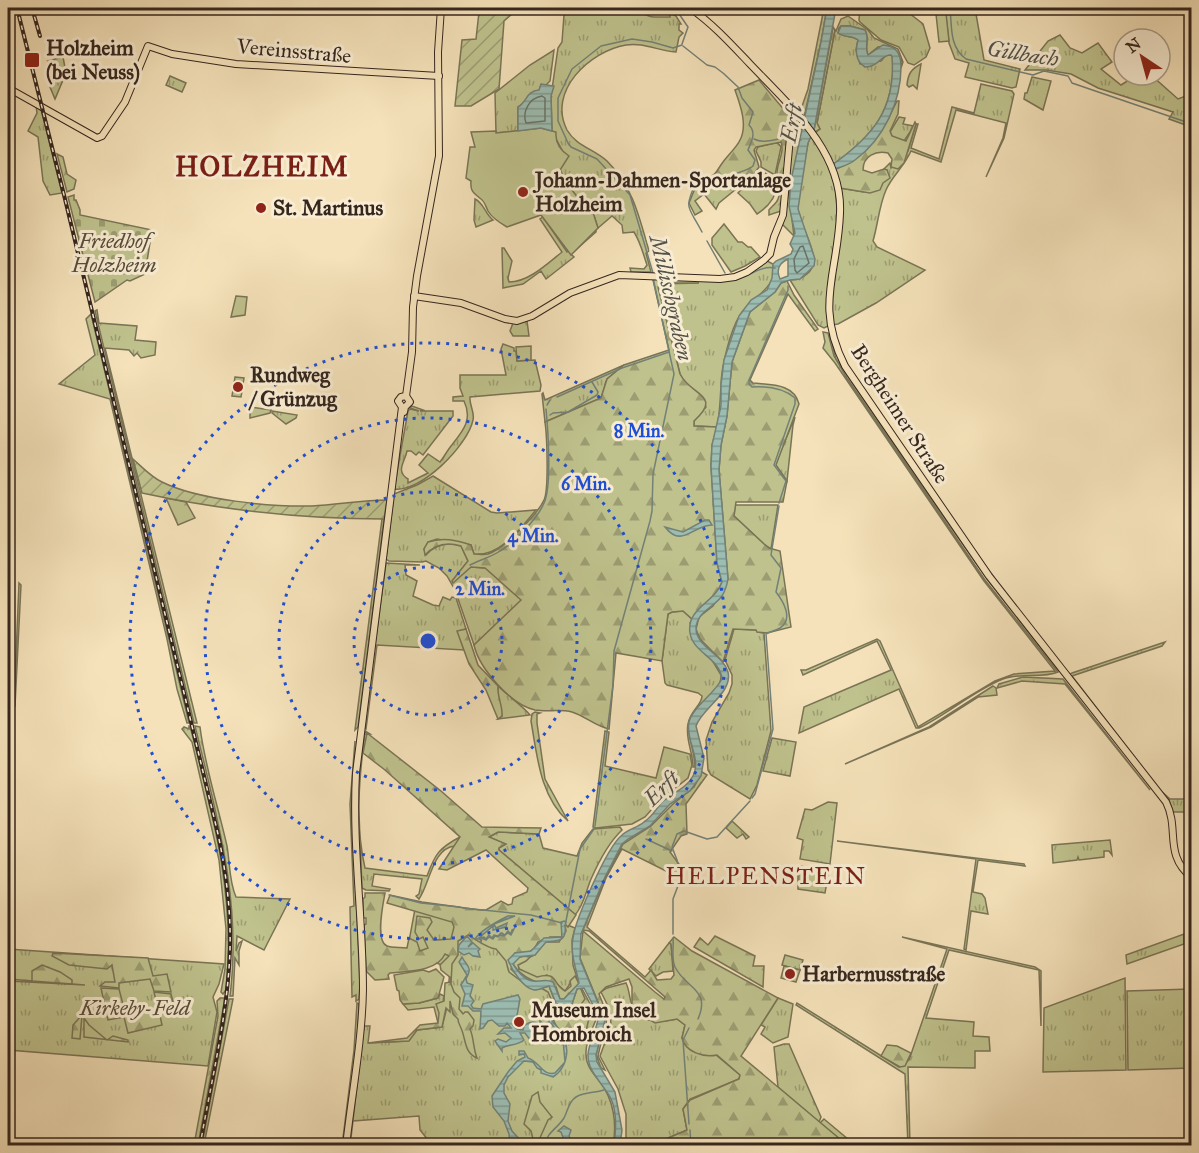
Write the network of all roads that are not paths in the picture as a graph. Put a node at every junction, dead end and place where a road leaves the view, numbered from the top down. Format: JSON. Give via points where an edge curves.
{"nodes":[{"id":1,"x":441,"y":8,"type":"edge"},
{"id":2,"x":690,"y":8,"type":"edge"},
{"id":3,"x":439,"y":76,"type":"junction"},
{"id":4,"x":8,"y":88,"type":"edge"},
{"id":5,"x":799,"y":116,"type":"junction"},
{"id":6,"x":414,"y":296,"type":"junction"},
{"id":7,"x":1191,"y":878,"type":"edge"},
{"id":8,"x":346,"y":1146,"type":"edge"}],
"edges":[{"from":1,"to":3,"type":"main road"},
{"from":2,"to":5,"type":"main road","name":"Bergheimer Straße","via":[[713,26]]},
{"from":3,"to":4,"type":"main road","name":"Vereinsstraße","via":[[236,64],[172,54],[148,46],[124,102],[99,138]]},
{"from":3,"to":6,"type":"main road","via":[[438,163]]},
{"from":5,"to":6,"type":"main road","via":[[791,126],[783,215],[768,257],[747,272],[728,279],[622,274],[570,293],[517,321],[461,303]]},
{"from":5,"to":7,"type":"main road","name":"Bergheimer Straße","via":[[830,165],[839,194],[840,219],[829,305],[833,337],[845,366],[989,576],[1156,788],[1167,805],[1178,863]]},
{"from":6,"to":8,"type":"main road","via":[[406,396],[410,402],[403,407],[356,769],[362,1002]]}]}
